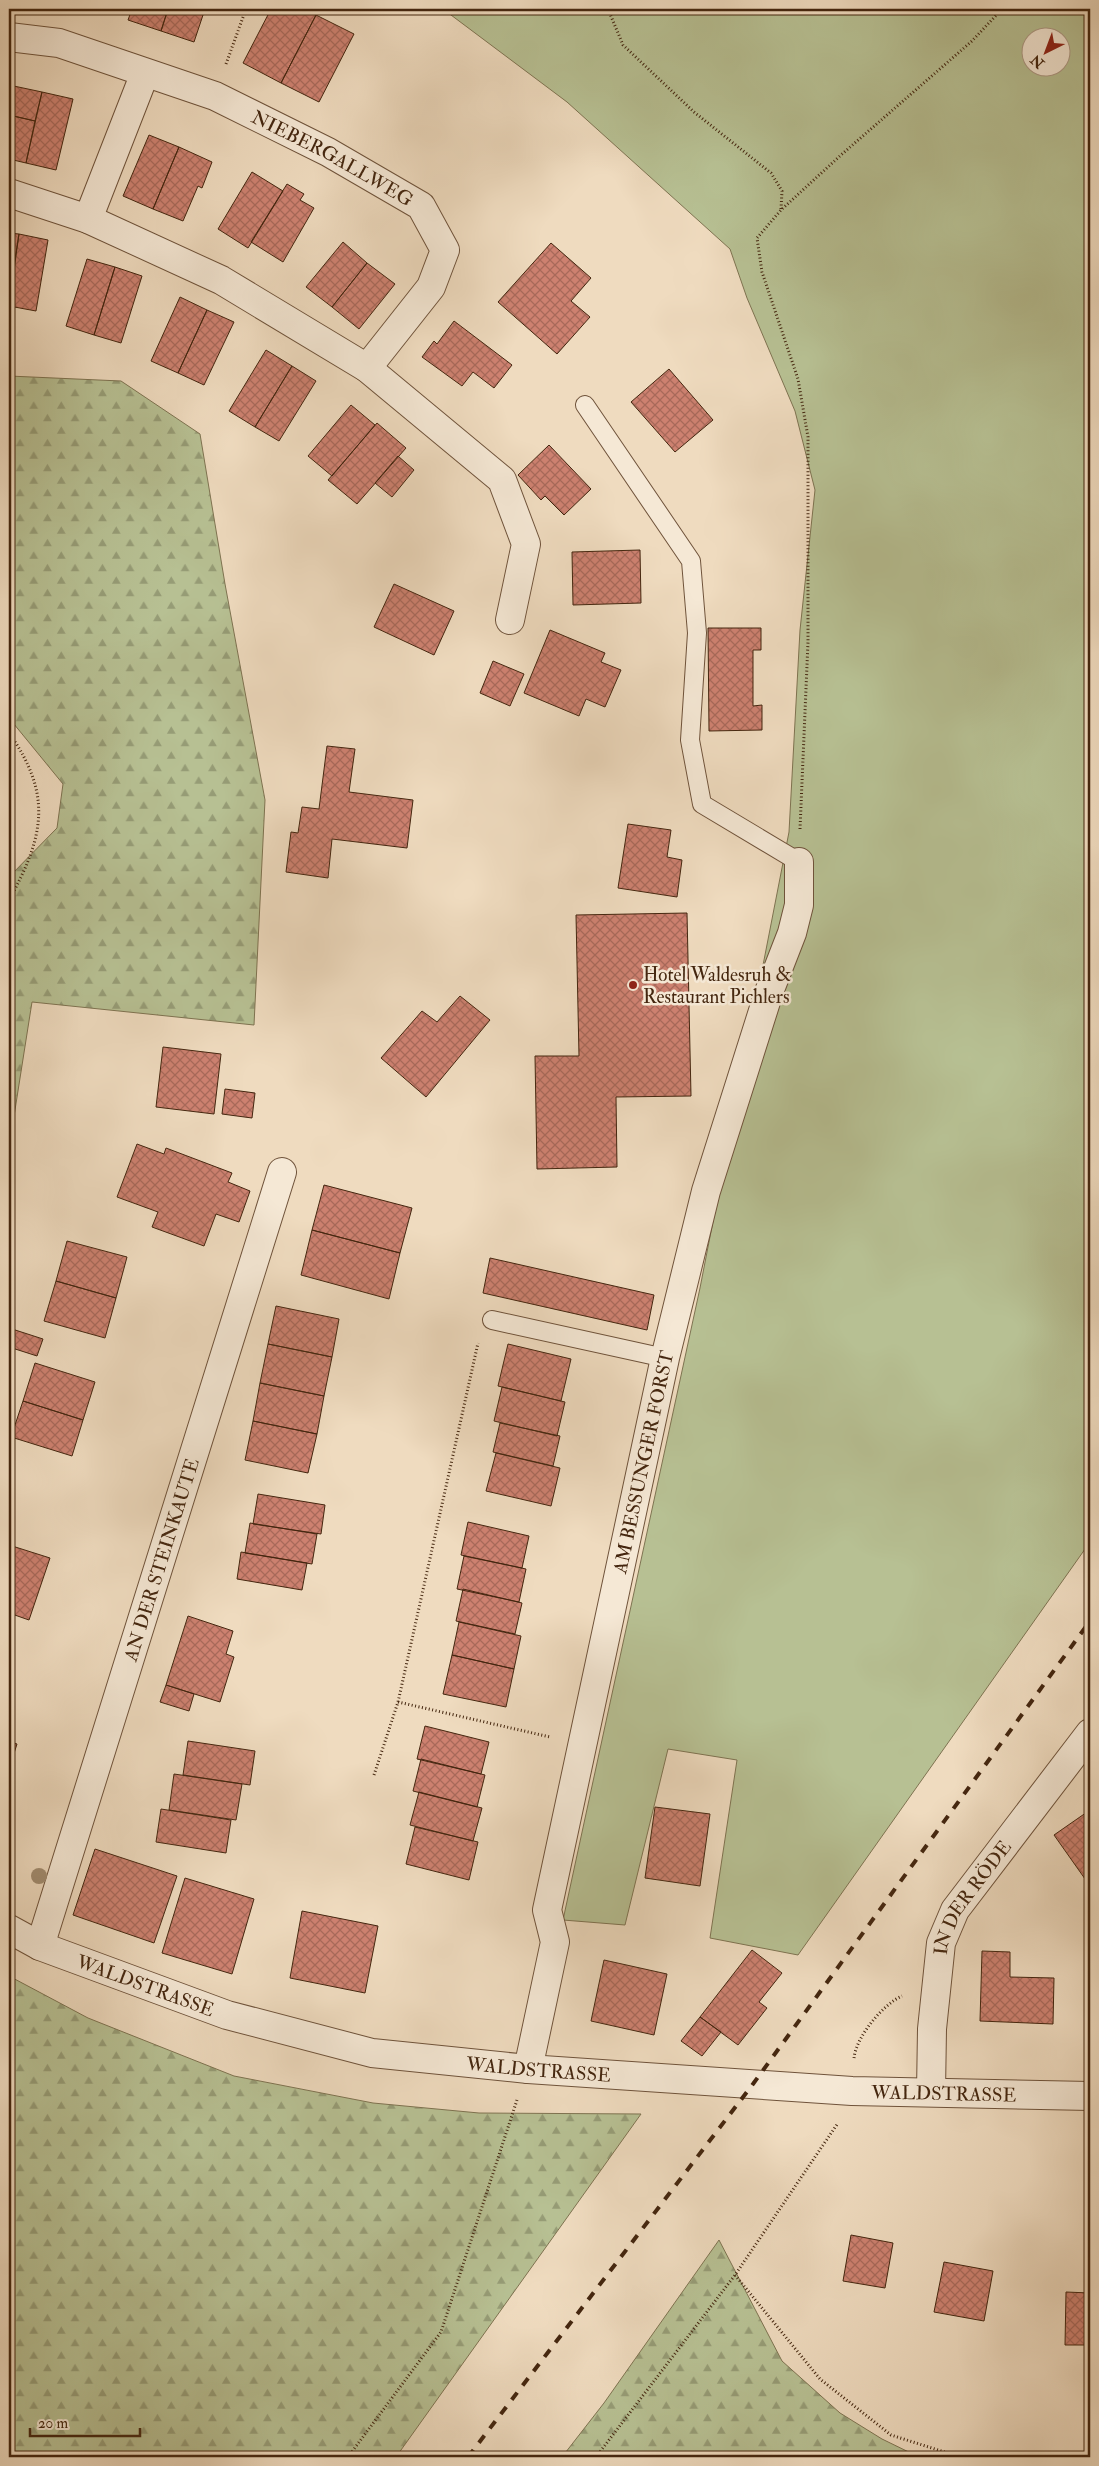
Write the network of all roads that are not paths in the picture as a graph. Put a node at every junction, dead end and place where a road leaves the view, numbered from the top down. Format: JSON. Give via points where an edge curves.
{"nodes":[{"id":1,"x":9,"y":37,"type":"edge"},
{"id":2,"x":146,"y":73,"type":"junction"},
{"id":3,"x":9,"y":193,"type":"edge"},
{"id":4,"x":88,"y":219,"type":"junction"},
{"id":5,"x":367,"y":368,"type":"junction"},
{"id":6,"x":585,"y":405,"type":"dead end"},
{"id":7,"x":510,"y":620,"type":"dead end"},
{"id":8,"x":799,"y":862,"type":"joint"},
{"id":9,"x":282,"y":1172,"type":"dead end"},
{"id":10,"x":492,"y":1320,"type":"road end"},
{"id":11,"x":665,"y":1358,"type":"junction"},
{"id":12,"x":1090,"y":1733,"type":"edge"},
{"id":13,"x":9,"y":1929,"type":"edge"},
{"id":14,"x":40,"y":1946,"type":"junction"},
{"id":15,"x":528,"y":2069,"type":"junction"},
{"id":16,"x":931,"y":2092,"type":"junction"},
{"id":17,"x":1090,"y":2096,"type":"edge"}],
"edges":[{"from":1,"to":2,"type":"street","name":"NIEBERGALLWEG","via":[[59,43]]},
{"from":2,"to":4,"type":"street"},
{"from":2,"to":5,"type":"street","name":"NIEBERGALLWEG","via":[[215,96],[328,152],[421,206],[445,250],[431,287]]},
{"from":3,"to":4,"type":"street"},
{"from":4,"to":5,"type":"street","via":[[221,280]]},
{"from":5,"to":7,"type":"street","via":[[502,480],[526,544]]},
{"from":6,"to":8,"type":"lane","via":[[691,560],[697,633],[690,740],[702,804]]},
{"from":8,"to":11,"type":"street","name":"AM BESSUNGER FORST","via":[[799,905],[792,932],[769,992],[706,1191]]},
{"from":9,"to":14,"type":"street","name":"AN DER STEINKAUTE"},
{"from":10,"to":11,"type":"lane"},
{"from":11,"to":15,"type":"street","name":"AM BESSUNGER FORST","via":[[547,1910],[555,1942]]},
{"from":12,"to":16,"type":"street","name":"IN DER RÖDE","via":[[955,1910],[941,1943],[935,1992]]},
{"from":13,"to":14,"type":"street","name":"WALDSTRASSE"},
{"from":14,"to":15,"type":"street","name":"WALDSTRASSE","via":[[227,2015],[363,2051]]},
{"from":15,"to":16,"type":"street","name":"WALDSTRASSE","via":[[852,2091]]},
{"from":16,"to":17,"type":"street","name":"WALDSTRASSE"}]}
